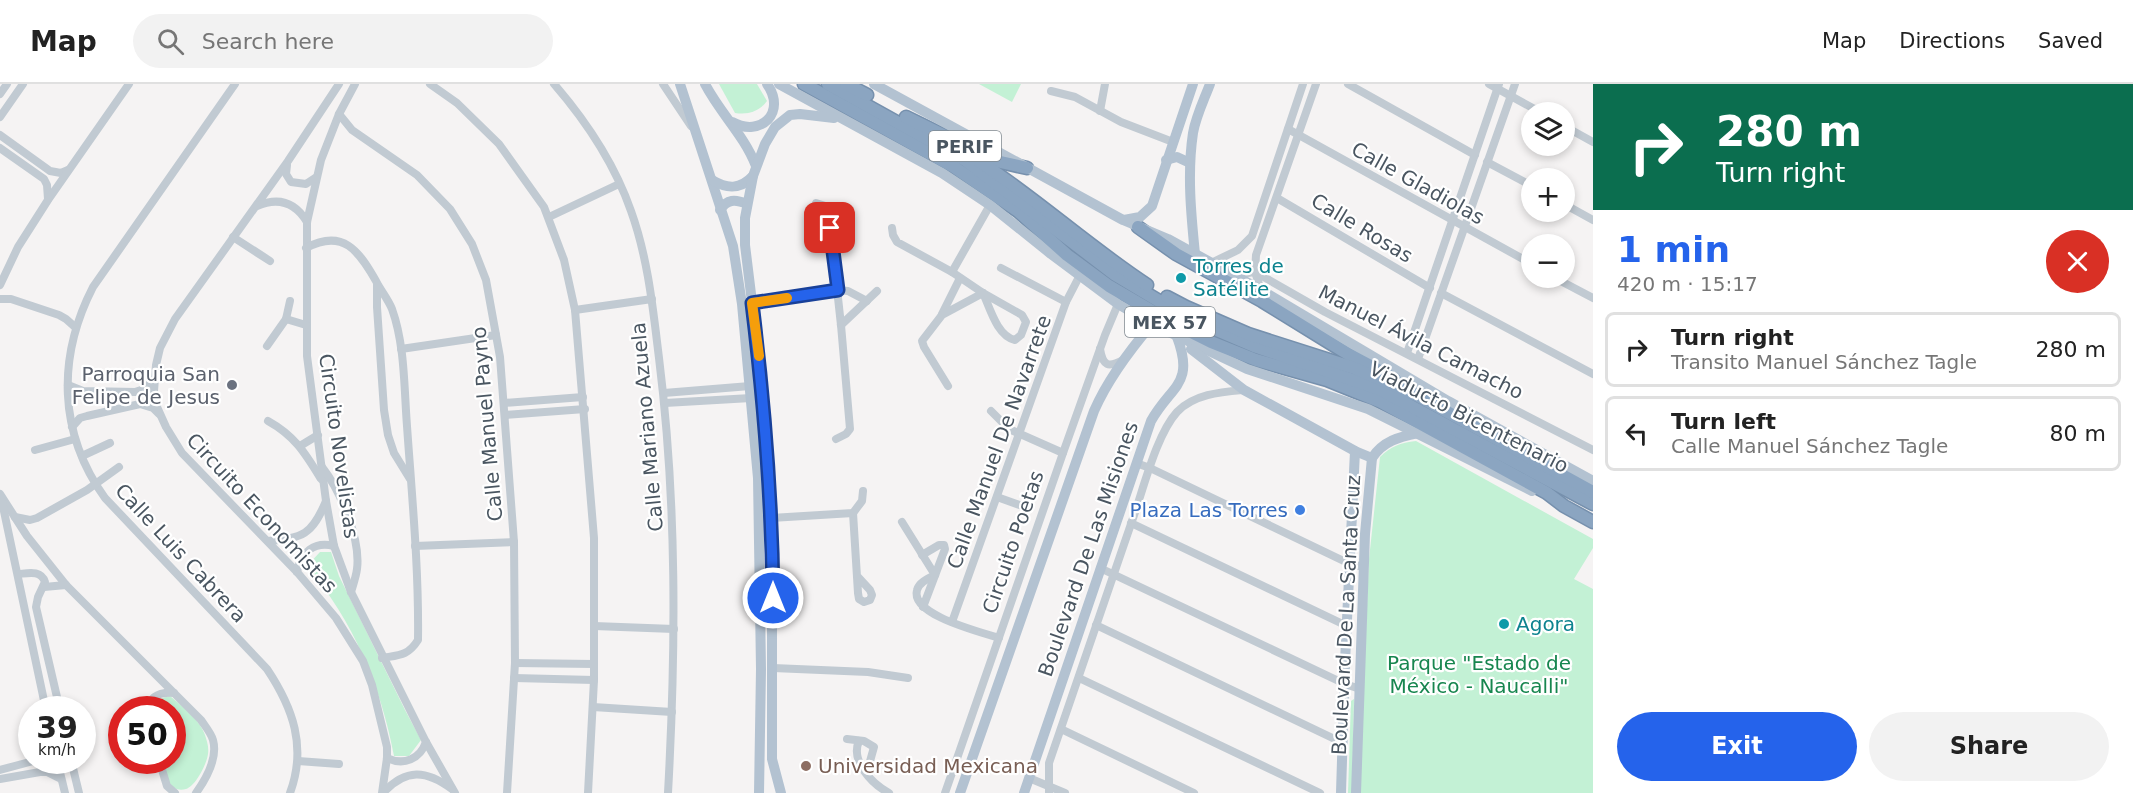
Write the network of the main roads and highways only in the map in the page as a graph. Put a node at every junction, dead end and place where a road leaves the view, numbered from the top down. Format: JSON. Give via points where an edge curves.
{"nodes":[{"id":1,"x":680,"y":84,"type":"edge"},
{"id":2,"x":705,"y":84,"type":"edge"},
{"id":3,"x":767,"y":84,"type":"edge"},
{"id":4,"x":779,"y":84,"type":"edge"},
{"id":5,"x":804,"y":84,"type":"edge"},
{"id":6,"x":828,"y":84,"type":"edge"},
{"id":7,"x":846,"y":84,"type":"edge"},
{"id":8,"x":874,"y":84,"type":"edge"},
{"id":9,"x":1193,"y":84,"type":"edge"},
{"id":10,"x":1210,"y":84,"type":"edge"},
{"id":11,"x":906,"y":117,"type":"junction"},
{"id":12,"x":841,"y":119,"type":"junction"},
{"id":13,"x":731,"y":121,"type":"junction"},
{"id":14,"x":1178,"y":127,"type":"junction"},
{"id":15,"x":1193,"y":130,"type":"junction"},
{"id":16,"x":1166,"y":160,"type":"junction"},
{"id":17,"x":1190,"y":163,"type":"junction"},
{"id":18,"x":1027,"y":168,"type":"junction"},
{"id":19,"x":754,"y":171,"type":"junction"},
{"id":20,"x":712,"y":180,"type":"junction"},
{"id":21,"x":747,"y":204,"type":"junction"},
{"id":22,"x":720,"y":210,"type":"junction"},
{"id":23,"x":1124,"y":220,"type":"junction"},
{"id":24,"x":1138,"y":227,"type":"junction"},
{"id":25,"x":1195,"y":254,"type":"junction"},
{"id":26,"x":1152,"y":324,"type":"junction"},
{"id":27,"x":1177,"y":337,"type":"junction"},
{"id":28,"x":1418,"y":396,"type":"junction"},
{"id":29,"x":1418,"y":433,"type":"junction"},
{"id":30,"x":1356,"y":451,"type":"junction"},
{"id":31,"x":1372,"y":458,"type":"junction"},
{"id":32,"x":1593,"y":481,"type":"edge"},
{"id":33,"x":1593,"y":492,"type":"edge"},
{"id":34,"x":1593,"y":504,"type":"edge"},
{"id":35,"x":1564,"y":506,"type":"junction"},
{"id":36,"x":1593,"y":522,"type":"edge"},
{"id":37,"x":778,"y":790,"type":"edge"},
{"id":38,"x":759,"y":793,"type":"edge"},
{"id":39,"x":960,"y":793,"type":"edge"},
{"id":40,"x":1024,"y":793,"type":"edge"},
{"id":41,"x":1341,"y":793,"type":"edge"},
{"id":42,"x":1356,"y":793,"type":"edge"}],
"edges":[{"from":1,"to":20,"type":"main road"},
{"from":2,"to":13,"type":"main road"},
{"from":3,"to":13,"type":"main road","via":[[775,104],[767,121],[751,127]]},
{"from":4,"to":12,"type":"main road"},
{"from":5,"to":35,"type":"highway","number":"MEX 57","via":[[954,167],[1018,211],[1109,286],[1168,321],[1256,360],[1327,380],[1381,402]]},
{"from":6,"to":34,"type":"highway","name":"Viaducto Bicentenario","via":[[965,160],[1114,274],[1184,316],[1254,346],[1380,389]]},
{"from":7,"to":11,"type":"highway","number":"MEX 57"},
{"from":8,"to":18,"type":"main road"},
{"from":9,"to":14,"type":"main road"},
{"from":10,"to":15,"type":"main road"},
{"from":11,"to":18,"type":"highway","number":"PERIF","via":[[996,161]]},
{"from":11,"to":28,"type":"highway","number":"MEX 57","via":[[1020,188],[1115,264],[1186,308]]},
{"from":12,"to":19,"type":"main road","via":[[790,115],[769,135]]},
{"from":12,"to":26,"type":"main road","via":[[942,173],[1118,304]]},
{"from":13,"to":19,"type":"main road","via":[[750,151]]},
{"from":14,"to":15,"type":"main road"},
{"from":14,"to":16,"type":"main road"},
{"from":15,"to":17,"type":"main road"},
{"from":16,"to":17,"type":"main road","via":[[1177,157]]},
{"from":16,"to":23,"type":"main road","via":[[1148,212]]},
{"from":17,"to":25,"type":"main road"},
{"from":18,"to":23,"type":"main road"},
{"from":19,"to":20,"type":"main road","via":[[743,184],[734,187]]},
{"from":19,"to":21,"type":"main road"},
{"from":20,"to":22,"type":"main road"},
{"from":21,"to":22,"type":"main road","via":[[732,200]]},
{"from":21,"to":37,"type":"main road","via":[[745,245],[763,392],[771,518],[772,751]]},
{"from":22,"to":38,"type":"main road","via":[[733,246],[738,276],[758,488]]},
{"from":23,"to":24,"type":"main road"},
{"from":24,"to":25,"type":"main road"},
{"from":24,"to":28,"type":"highway","via":[[1176,254],[1387,374]]},
{"from":25,"to":32,"type":"main road"},
{"from":26,"to":27,"type":"main road"},
{"from":26,"to":39,"type":"main road","via":[[1124,359],[1094,411]]},
{"from":27,"to":29,"type":"main road","via":[[1239,366],[1368,409]]},
{"from":27,"to":30,"type":"main road","via":[[1245,390]]},
{"from":27,"to":40,"type":"main road","name":"Boulevard De Las Misiones","via":[[1184,355],[1184,371],[1151,421]]},
{"from":28,"to":33,"type":"highway","number":"MEX 57"},
{"from":29,"to":31,"type":"main road","name":"Boulevard De La Santa Cruz","via":[[1397,437],[1379,447]]},
{"from":29,"to":35,"type":"main road"},
{"from":30,"to":31,"type":"main road"},
{"from":30,"to":41,"type":"main road","name":"Boulevard De La Santa Cruz"},
{"from":31,"to":42,"type":"main road","name":"Boulevard De La Santa Cruz"},
{"from":35,"to":36,"type":"highway","number":"MEX 57"}]}
